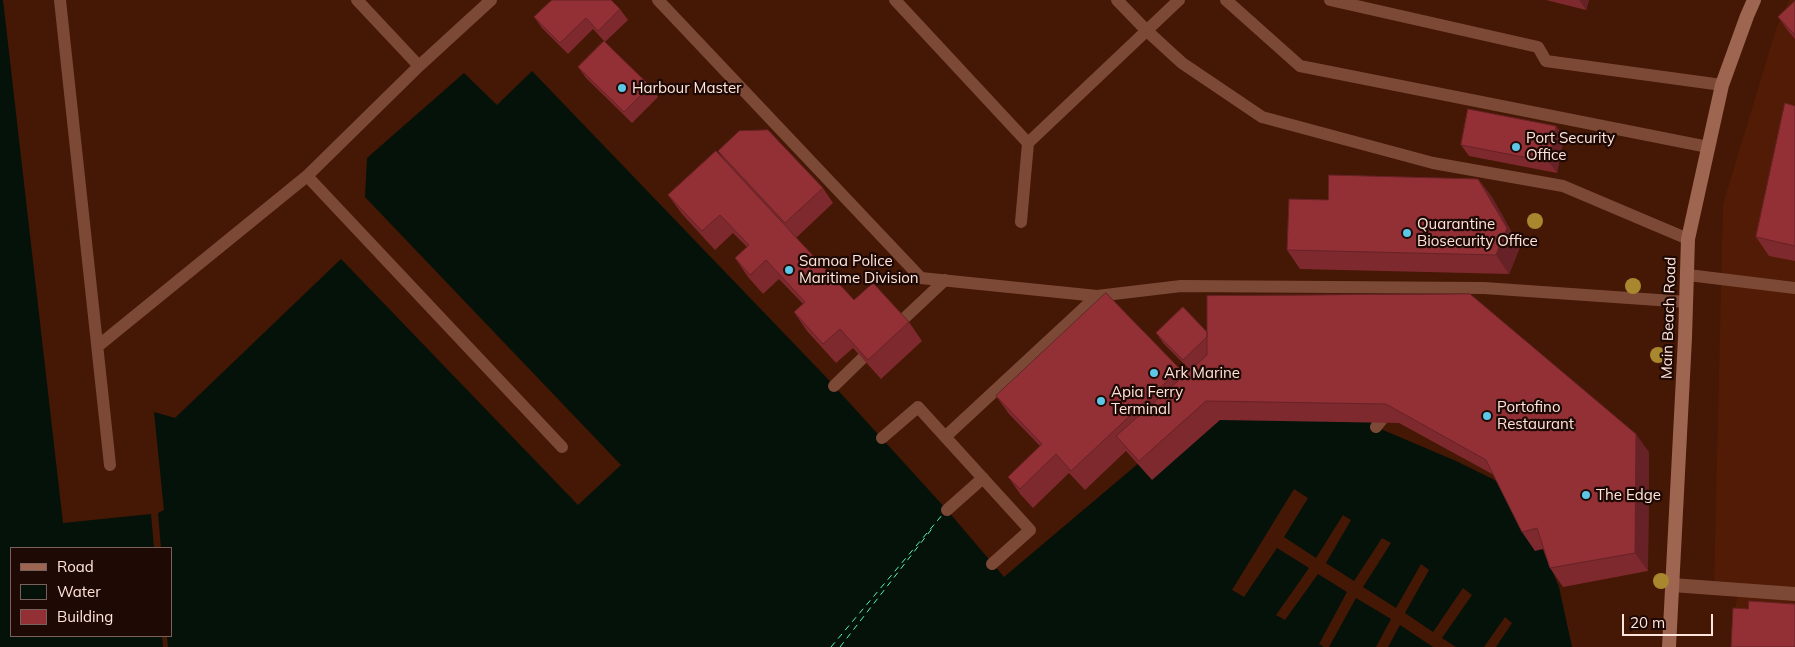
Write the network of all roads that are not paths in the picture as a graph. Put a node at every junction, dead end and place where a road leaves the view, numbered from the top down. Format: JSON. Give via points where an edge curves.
{"nodes":[{"id":1,"x":60,"y":0,"type":"edge"},
{"id":2,"x":357,"y":0,"type":"edge"},
{"id":3,"x":491,"y":0,"type":"edge"},
{"id":4,"x":658,"y":0,"type":"edge"},
{"id":5,"x":895,"y":0,"type":"edge"},
{"id":6,"x":1117,"y":0,"type":"edge"},
{"id":7,"x":1179,"y":0,"type":"edge"},
{"id":8,"x":1226,"y":0,"type":"edge"},
{"id":9,"x":1330,"y":0,"type":"edge"},
{"id":10,"x":1754,"y":0,"type":"edge"},
{"id":11,"x":1146,"y":30,"type":"junction"},
{"id":12,"x":419,"y":66,"type":"junction"},
{"id":13,"x":1722,"y":84,"type":"junction"},
{"id":14,"x":1028,"y":143,"type":"junction"},
{"id":15,"x":1708,"y":147,"type":"junction"},
{"id":16,"x":307,"y":176,"type":"junction"},
{"id":17,"x":1021,"y":222,"type":"dead end"},
{"id":18,"x":1688,"y":239,"type":"junction"},
{"id":19,"x":1688,"y":275,"type":"junction"},
{"id":20,"x":945,"y":280,"type":"junction"},
{"id":21,"x":1484,"y":288,"type":"junction"},
{"id":22,"x":1795,"y":288,"type":"edge"},
{"id":23,"x":1097,"y":296,"type":"junction"},
{"id":24,"x":1474,"y":300,"type":"edge"},
{"id":25,"x":1687,"y":302,"type":"junction"},
{"id":26,"x":98,"y":346,"type":"junction"},
{"id":27,"x":834,"y":386,"type":"dead end"},
{"id":28,"x":1400,"y":397,"type":"edge"},
{"id":29,"x":1376,"y":427,"type":"edge"},
{"id":30,"x":945,"y":437,"type":"junction"},
{"id":31,"x":882,"y":438,"type":"dead end"},
{"id":32,"x":562,"y":447,"type":"dead end"},
{"id":33,"x":110,"y":465,"type":"dead end"},
{"id":34,"x":983,"y":478,"type":"junction"},
{"id":35,"x":947,"y":510,"type":"dead end"},
{"id":36,"x":992,"y":564,"type":"dead end"},
{"id":37,"x":1672,"y":584,"type":"junction"},
{"id":38,"x":1795,"y":594,"type":"edge"},
{"id":39,"x":1669,"y":647,"type":"edge"}],
"edges":[{"from":1,"to":26,"type":"lane"},
{"from":2,"to":12,"type":"lane"},
{"from":3,"to":12,"type":"lane"},
{"from":4,"to":20,"type":"lane","via":[[921,278]]},
{"from":5,"to":14,"type":"lane"},
{"from":6,"to":11,"type":"lane"},
{"from":7,"to":11,"type":"lane"},
{"from":8,"to":15,"type":"lane","via":[[1300,66]]},
{"from":9,"to":13,"type":"lane","via":[[1538,47],[1546,61]]},
{"from":10,"to":13,"type":"main road","name":"Main Beach Road"},
{"from":11,"to":14,"type":"lane"},
{"from":11,"to":18,"type":"lane","via":[[1182,63],[1262,117],[1433,163],[1563,186]]},
{"from":12,"to":16,"type":"lane"},
{"from":13,"to":15,"type":"main road","name":"Main Beach Road"},
{"from":14,"to":17,"type":"lane"},
{"from":15,"to":18,"type":"main road","name":"Main Beach Road"},
{"from":16,"to":26,"type":"lane"},
{"from":16,"to":32,"type":"lane"},
{"from":18,"to":19,"type":"main road","name":"Main Beach Road"},
{"from":19,"to":22,"type":"lane"},
{"from":19,"to":25,"type":"main road","name":"Main Beach Road"},
{"from":20,"to":23,"type":"lane"},
{"from":20,"to":27,"type":"lane"},
{"from":21,"to":23,"type":"lane","via":[[1227,292],[1181,286]]},
{"from":21,"to":24,"type":"lane"},
{"from":21,"to":25,"type":"lane"},
{"from":23,"to":30,"type":"lane"},
{"from":25,"to":37,"type":"main road","name":"Main Beach Road"},
{"from":26,"to":33,"type":"lane"},
{"from":28,"to":29,"type":"lane"},
{"from":30,"to":31,"type":"lane","via":[[918,407]]},
{"from":30,"to":34,"type":"lane"},
{"from":34,"to":35,"type":"lane"},
{"from":34,"to":36,"type":"lane","via":[[1030,530]]},
{"from":37,"to":38,"type":"street"},
{"from":37,"to":39,"type":"main road","name":"Main Beach Road"}]}
